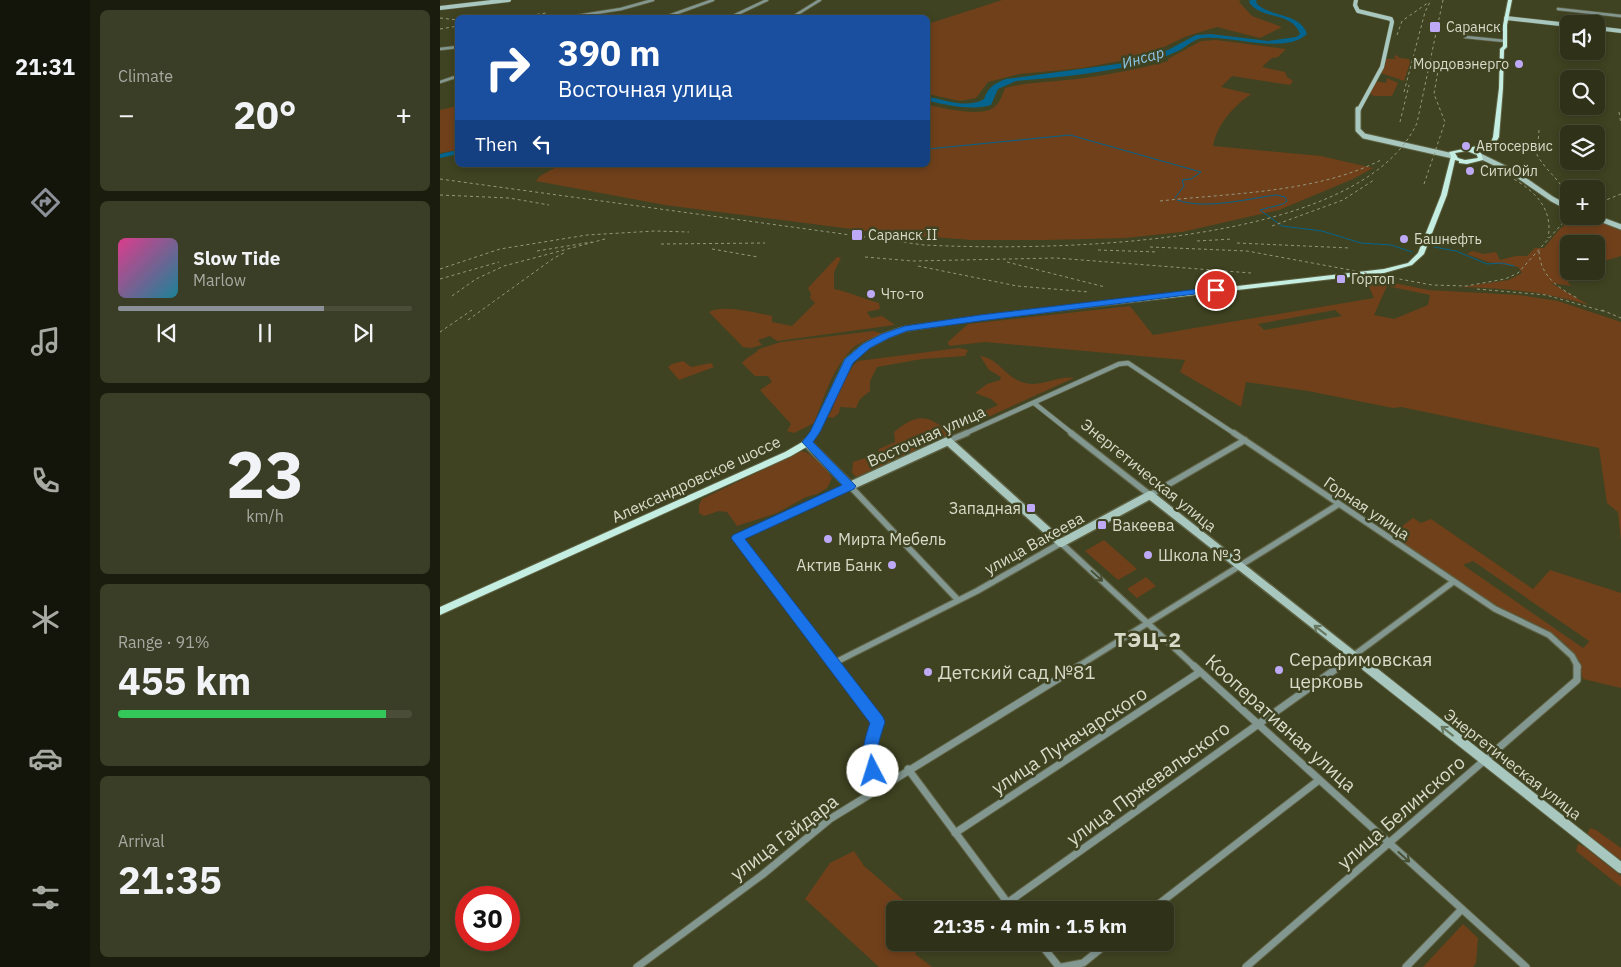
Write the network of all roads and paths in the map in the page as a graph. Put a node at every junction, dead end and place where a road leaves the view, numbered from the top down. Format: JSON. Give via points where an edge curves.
{"nodes":[{"id":1,"x":509,"y":0,"type":"edge"},
{"id":2,"x":653,"y":0,"type":"edge"},
{"id":3,"x":713,"y":0,"type":"edge"},
{"id":4,"x":767,"y":0,"type":"edge"},
{"id":5,"x":820,"y":0,"type":"edge"},
{"id":6,"x":1356,"y":0,"type":"edge"},
{"id":7,"x":1510,"y":0,"type":"edge"},
{"id":8,"x":440,"y":8,"type":"edge"},
{"id":9,"x":1558,"y":9,"type":"dead end"},
{"id":10,"x":583,"y":15,"type":"edge"},
{"id":11,"x":671,"y":15,"type":"edge"},
{"id":12,"x":735,"y":15,"type":"edge"},
{"id":13,"x":796,"y":15,"type":"edge"},
{"id":14,"x":1621,"y":16,"type":"edge"},
{"id":15,"x":1506,"y":18,"type":"junction"},
{"id":16,"x":1560,"y":24,"type":"edge"},
{"id":17,"x":1605,"y":29,"type":"edge"},
{"id":18,"x":1506,"y":31,"type":"junction"},
{"id":19,"x":1621,"y":31,"type":"edge"},
{"id":20,"x":1505,"y":42,"type":"junction"},
{"id":21,"x":455,"y":46,"type":"edge"},
{"id":22,"x":440,"y":49,"type":"edge"},
{"id":23,"x":455,"y":77,"type":"edge"},
{"id":24,"x":440,"y":82,"type":"edge"},
{"id":25,"x":1482,"y":146,"type":"junction"},
{"id":26,"x":1466,"y":149,"type":"junction"},
{"id":27,"x":1480,"y":155,"type":"junction"},
{"id":28,"x":1453,"y":157,"type":"junction"},
{"id":29,"x":1475,"y":161,"type":"junction"},
{"id":30,"x":1493,"y":163,"type":"junction"},
{"id":31,"x":1560,"y":203,"type":"edge"},
{"id":32,"x":1605,"y":221,"type":"edge"},
{"id":33,"x":1620,"y":226,"type":"edge"},
{"id":34,"x":1128,"y":363,"type":"joint"},
{"id":35,"x":1034,"y":403,"type":"junction"},
{"id":36,"x":1244,"y":440,"type":"junction"},
{"id":37,"x":948,"y":441,"type":"junction"},
{"id":38,"x":807,"y":442,"type":"junction"},
{"id":39,"x":850,"y":486,"type":"junction"},
{"id":40,"x":1150,"y":495,"type":"junction"},
{"id":41,"x":1339,"y":504,"type":"junction"},
{"id":42,"x":1062,"y":543,"type":"junction"},
{"id":43,"x":1240,"y":567,"type":"junction"},
{"id":44,"x":1453,"y":582,"type":"junction"},
{"id":45,"x":958,"y":600,"type":"junction"},
{"id":46,"x":440,"y":611,"type":"edge"},
{"id":47,"x":1149,"y":623,"type":"junction"},
{"id":48,"x":1353,"y":656,"type":"junction"},
{"id":49,"x":834,"y":664,"type":"junction"},
{"id":50,"x":1200,"y":672,"type":"junction"},
{"id":51,"x":1577,"y":680,"type":"joint"},
{"id":52,"x":1257,"y":724,"type":"junction"},
{"id":53,"x":1485,"y":761,"type":"junction"},
{"id":54,"x":908,"y":769,"type":"junction"},
{"id":55,"x":1319,"y":780,"type":"junction"},
{"id":56,"x":881,"y":787,"type":"junction"},
{"id":57,"x":955,"y":833,"type":"junction"},
{"id":58,"x":1389,"y":843,"type":"junction"},
{"id":59,"x":1621,"y":868,"type":"edge"},
{"id":60,"x":1006,"y":901,"type":"edge"},
{"id":61,"x":1010,"y":901,"type":"edge"},
{"id":62,"x":1163,"y":901,"type":"edge"},
{"id":63,"x":1462,"y":909,"type":"junction"},
{"id":64,"x":1047,"y":951,"type":"edge"},
{"id":65,"x":1098,"y":951,"type":"edge"},
{"id":66,"x":637,"y":967,"type":"edge"},
{"id":67,"x":1061,"y":967,"type":"edge"},
{"id":68,"x":1246,"y":967,"type":"edge"},
{"id":69,"x":1406,"y":967,"type":"edge"},
{"id":70,"x":1526,"y":967,"type":"edge"}],
"edges":[{"from":1,"to":8,"type":"street"},
{"from":2,"to":10,"type":"street"},
{"from":3,"to":11,"type":"street"},
{"from":4,"to":12,"type":"street"},
{"from":5,"to":13,"type":"street"},
{"from":6,"to":28,"type":"street","via":[[1358,12],[1386,17],[1392,22],[1382,67],[1358,109],[1358,130],[1373,139]]},
{"from":7,"to":15,"type":"main road"},
{"from":9,"to":14,"type":"street"},
{"from":15,"to":16,"type":"street"},
{"from":15,"to":18,"type":"main road"},
{"from":17,"to":19,"type":"street"},
{"from":18,"to":20,"type":"main road"},
{"from":18,"to":20,"type":"street","via":[[1466,27],[1465,37]]},
{"from":20,"to":25,"type":"main road","via":[[1496,137],[1493,142]]},
{"from":21,"to":22,"type":"street"},
{"from":23,"to":24,"type":"street"},
{"from":25,"to":26,"type":"main road"},
{"from":25,"to":27,"type":"main road"},
{"from":26,"to":27,"type":"main road"},
{"from":26,"to":28,"type":"main road"},
{"from":27,"to":29,"type":"main road","via":[[1481,159]]},
{"from":27,"to":30,"type":"street"},
{"from":28,"to":29,"type":"main road"},
{"from":28,"to":38,"type":"main road","name":"Александровское шоссе","via":[[1441,203],[1421,254],[1405,267],[980,318],[894,332],[866,346],[848,361],[818,427]]},
{"from":29,"to":30,"type":"street"},
{"from":30,"to":31,"type":"street","via":[[1513,172]]},
{"from":32,"to":33,"type":"street"},
{"from":34,"to":35,"type":"street","name":"Восточная улица","via":[[1119,364]]},
{"from":34,"to":36,"type":"street","name":"Горная улица"},
{"from":35,"to":37,"type":"street","name":"Восточная улица"},
{"from":35,"to":40,"type":"street","name":"Энергетическая улица"},
{"from":36,"to":40,"type":"street","name":"улица Вакеева"},
{"from":36,"to":41,"type":"street","name":"Горная улица"},
{"from":37,"to":39,"type":"street","name":"Восточная улица"},
{"from":37,"to":42,"type":"street","name":"Кооперативная улица"},
{"from":38,"to":39,"type":"street"},
{"from":38,"to":46,"type":"main road","name":"Александровское шоссе","via":[[788,454]]},
{"from":39,"to":45,"type":"street"},
{"from":39,"to":49,"type":"street","name":"Восточная улица","via":[[737,538]]},
{"from":40,"to":42,"type":"street","name":"улица Вакеева"},
{"from":40,"to":43,"type":"street","name":"Энергетическая улица"},
{"from":41,"to":43,"type":"street","name":"улица Гайдара"},
{"from":41,"to":44,"type":"street","name":"Горная улица"},
{"from":42,"to":45,"type":"street","name":"улица Вакеева"},
{"from":42,"to":47,"type":"street","name":"Кооперативная улица","one_way":true},
{"from":43,"to":47,"type":"street","name":"улица Гайдара"},
{"from":48,"to":43,"type":"street","name":"Энергетическая улица","one_way":true},
{"from":44,"to":48,"type":"street","name":"улица Пржевальского"},
{"from":44,"to":51,"type":"street","name":"Горная улица","via":[[1495,609],[1546,633],[1563,645],[1573,658],[1579,674]]},
{"from":45,"to":49,"type":"street","name":"улица Вакеева"},
{"from":47,"to":50,"type":"street","name":"Кооперативная улица"},
{"from":47,"to":54,"type":"street","name":"улица Гайдара"},
{"from":48,"to":52,"type":"street","name":"улица Пржевальского"},
{"from":53,"to":48,"type":"street","name":"Энергетическая улица","one_way":true},
{"from":49,"to":56,"type":"street","via":[[878,722],[870,756]]},
{"from":50,"to":52,"type":"street","name":"Кооперативная улица"},
{"from":50,"to":57,"type":"street","name":"улица Луначарского"},
{"from":51,"to":53,"type":"street","name":"улица Белинского"},
{"from":52,"to":55,"type":"street","name":"Кооперативная улица"},
{"from":52,"to":61,"type":"street","name":"улица Пржевальского"},
{"from":53,"to":58,"type":"street","name":"улица Белинского"},
{"from":53,"to":59,"type":"street","name":"Энергетическая улица"},
{"from":54,"to":56,"type":"street","name":"улица Гайдара"},
{"from":54,"to":57,"type":"street"},
{"from":55,"to":58,"type":"street","name":"Кооперативная улица"},
{"from":55,"to":62,"type":"street"},
{"from":56,"to":66,"type":"street","name":"улица Гайдара","via":[[830,819],[762,875]]},
{"from":57,"to":60,"type":"street"},
{"from":58,"to":63,"type":"street","name":"Кооперативная улица","one_way":true},
{"from":58,"to":68,"type":"street","name":"улица Белинского"},
{"from":63,"to":69,"type":"street"},
{"from":63,"to":70,"type":"street","name":"Кооперативная улица"},
{"from":64,"to":67,"type":"street"},
{"from":65,"to":67,"type":"street","via":[[1083,963]]}]}
